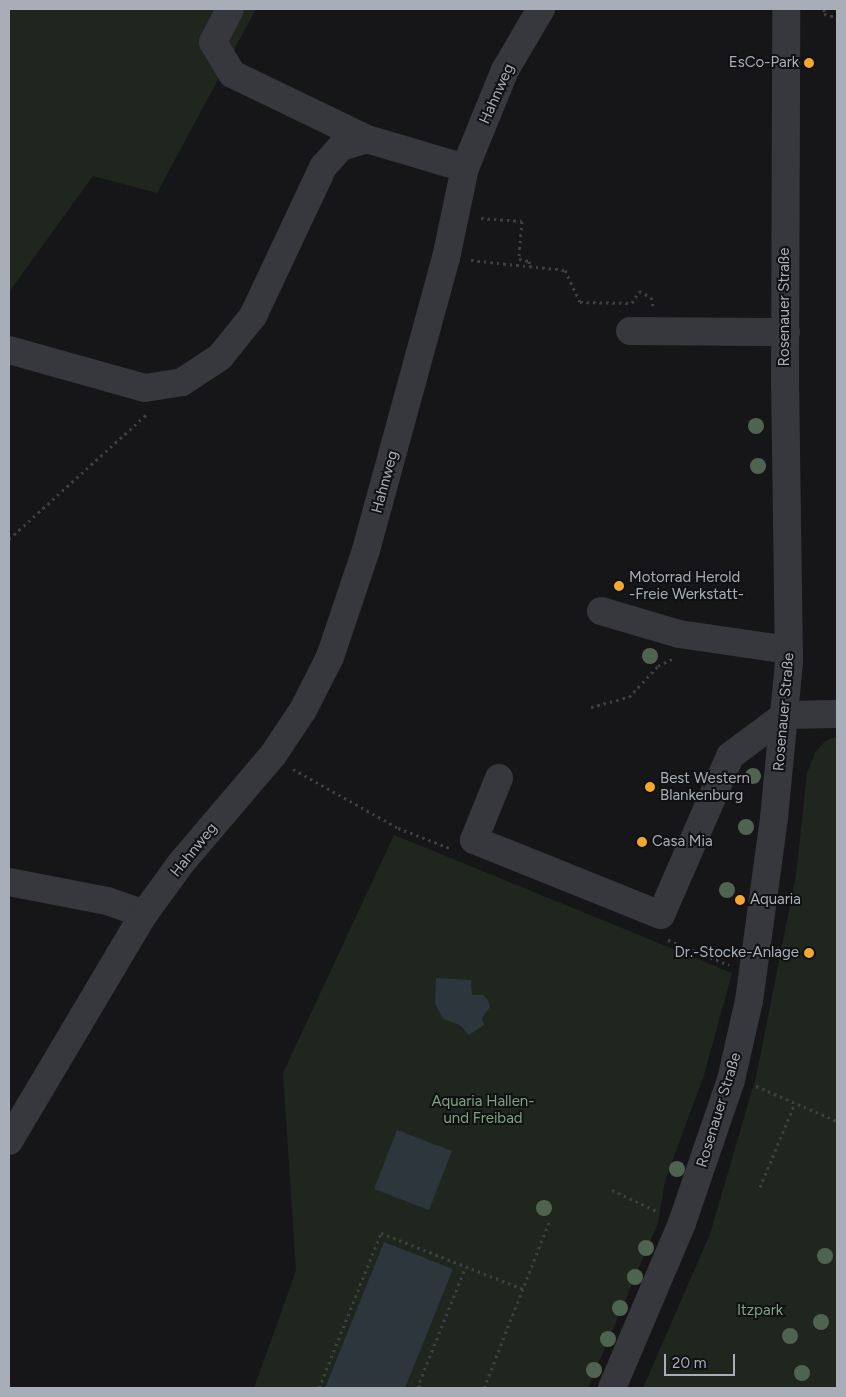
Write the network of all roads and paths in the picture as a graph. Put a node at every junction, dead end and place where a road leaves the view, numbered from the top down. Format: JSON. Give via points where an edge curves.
{"nodes":[{"id":1,"x":230,"y":9,"type":"edge"},
{"id":2,"x":541,"y":9,"type":"edge"},
{"id":3,"x":786,"y":9,"type":"edge"},
{"id":4,"x":824,"y":9,"type":"edge"},
{"id":5,"x":837,"y":17,"type":"edge"},
{"id":6,"x":367,"y":139,"type":"junction"},
{"id":7,"x":466,"y":168,"type":"junction"},
{"id":8,"x":456,"y":216,"type":"junction"},
{"id":9,"x":480,"y":261,"type":"dead end"},
{"id":10,"x":530,"y":267,"type":"junction"},
{"id":11,"x":654,"y":310,"type":"dead end"},
{"id":12,"x":630,"y":331,"type":"dead end"},
{"id":13,"x":786,"y":332,"type":"junction"},
{"id":14,"x":9,"y":350,"type":"edge"},
{"id":15,"x":154,"y":408,"type":"dead end"},
{"id":16,"x":9,"y":539,"type":"edge"},
{"id":17,"x":601,"y":611,"type":"dead end"},
{"id":18,"x":789,"y":650,"type":"junction"},
{"id":19,"x":678,"y":655,"type":"dead end"},
{"id":20,"x":591,"y":707,"type":"dead end"},
{"id":21,"x":837,"y":714,"type":"edge"},
{"id":22,"x":785,"y":715,"type":"junction"},
{"id":23,"x":296,"y":771,"type":"dead end"},
{"id":24,"x":499,"y":778,"type":"dead end"},
{"id":25,"x":452,"y":849,"type":"dead end"},
{"id":26,"x":9,"y":882,"type":"edge"},
{"id":27,"x":144,"y":914,"type":"junction"},
{"id":28,"x":731,"y":1080,"type":"junction"},
{"id":29,"x":795,"y":1103,"type":"junction"},
{"id":30,"x":837,"y":1121,"type":"edge"},
{"id":31,"x":9,"y":1142,"type":"edge"},
{"id":32,"x":760,"y":1187,"type":"dead end"},
{"id":33,"x":612,"y":1190,"type":"dead end"},
{"id":34,"x":634,"y":1200,"type":"dead end"},
{"id":35,"x":549,"y":1222,"type":"dead end"},
{"id":36,"x":466,"y":1266,"type":"junction"},
{"id":37,"x":523,"y":1289,"type":"junction"},
{"id":38,"x":417,"y":1387,"type":"edge"},
{"id":39,"x":319,"y":1388,"type":"edge"},
{"id":40,"x":423,"y":1388,"type":"edge"},
{"id":41,"x":484,"y":1388,"type":"edge"},
{"id":42,"x":612,"y":1388,"type":"edge"}],
"edges":[{"from":1,"to":6,"type":"street","via":[[213,42],[232,74]]},
{"from":2,"to":7,"type":"street","name":"Hahnweg","via":[[505,70]]},
{"from":3,"to":13,"type":"street","name":"Rosenauer Straße"},
{"from":4,"to":5,"type":"path","via":[[824,14]]},
{"from":6,"to":7,"type":"street"},
{"from":6,"to":14,"type":"street","via":[[341,147],[323,167],[253,316],[220,358],[182,382],[145,388]]},
{"from":7,"to":8,"type":"street","name":"Hahnweg"},
{"from":8,"to":10,"type":"path","via":[[522,221],[519,259],[529,261]]},
{"from":8,"to":27,"type":"street","name":"Hahnweg","via":[[366,550],[330,657],[303,710],[273,755],[182,863]]},
{"from":9,"to":10,"type":"path"},
{"from":10,"to":11,"type":"path","via":[[565,270],[580,302],[632,303],[639,291],[651,297]]},
{"from":12,"to":13,"type":"street"},
{"from":13,"to":18,"type":"street","name":"Rosenauer Straße"},
{"from":15,"to":16,"type":"path"},
{"from":17,"to":18,"type":"street","via":[[679,634]]},
{"from":18,"to":22,"type":"street","name":"Rosenauer Straße"},
{"from":19,"to":20,"type":"path","via":[[658,666],[629,697]]},
{"from":21,"to":22,"type":"street"},
{"from":22,"to":24,"type":"street","via":[[730,756],[661,915],[474,840]]},
{"from":22,"to":28,"type":"street","name":"Rosenauer Straße","via":[[749,1001]]},
{"from":23,"to":25,"type":"path","via":[[398,828]]},
{"from":26,"to":27,"type":"street","via":[[107,901]]},
{"from":27,"to":31,"type":"street","name":"Hahnweg"},
{"from":28,"to":29,"type":"path","via":[[747,1082]]},
{"from":28,"to":42,"type":"street","name":"Rosenauer Straße","via":[[682,1223]]},
{"from":29,"to":30,"type":"path"},
{"from":29,"to":32,"type":"path"},
{"from":33,"to":34,"type":"path"},
{"from":35,"to":37,"type":"path"},
{"from":36,"to":37,"type":"path"},
{"from":36,"to":38,"type":"path"},
{"from":36,"to":39,"type":"path","via":[[381,1233]]},
{"from":37,"to":41,"type":"path"},
{"from":38,"to":40,"type":"path"}]}
